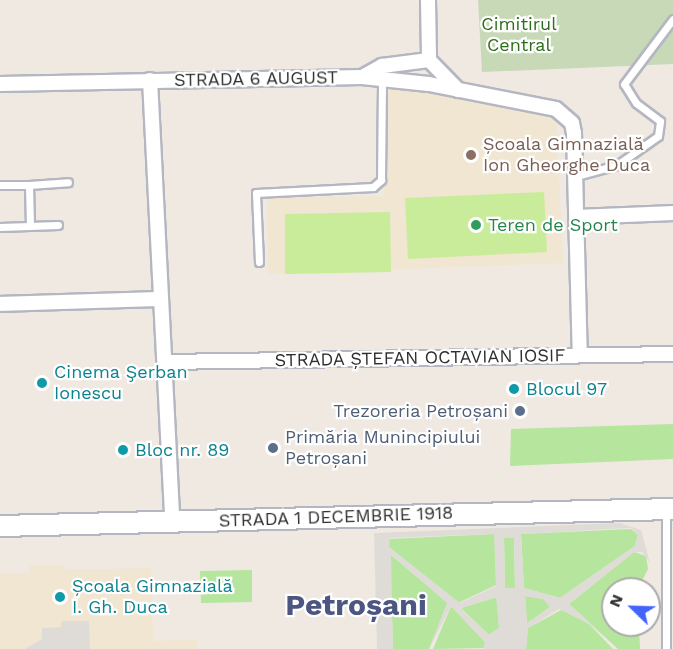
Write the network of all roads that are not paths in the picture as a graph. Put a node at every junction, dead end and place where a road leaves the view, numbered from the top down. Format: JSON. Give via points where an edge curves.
{"nodes":[{"id":1,"x":428,"y":0,"type":"edge"},
{"id":2,"x":673,"y":19,"type":"edge"},
{"id":3,"x":429,"y":60,"type":"junction"},
{"id":4,"x":362,"y":77,"type":"junction"},
{"id":5,"x":381,"y":78,"type":"junction"},
{"id":6,"x":150,"y":80,"type":"junction"},
{"id":7,"x":0,"y":84,"type":"edge"},
{"id":8,"x":429,"y":84,"type":"joint"},
{"id":9,"x":458,"y":90,"type":"junction"},
{"id":10,"x":576,"y":176,"type":"junction"},
{"id":11,"x":68,"y":182,"type":"dead end"},
{"id":12,"x":28,"y":184,"type":"junction"},
{"id":13,"x":0,"y":185,"type":"edge"},
{"id":14,"x":673,"y":213,"type":"edge"},
{"id":15,"x":577,"y":217,"type":"junction"},
{"id":16,"x":58,"y":225,"type":"dead end"},
{"id":17,"x":30,"y":226,"type":"junction"},
{"id":18,"x":0,"y":227,"type":"edge"},
{"id":19,"x":259,"y":262,"type":"dead end"},
{"id":20,"x":160,"y":299,"type":"junction"},
{"id":21,"x":0,"y":304,"type":"edge"},
{"id":22,"x":673,"y":354,"type":"edge"},
{"id":23,"x":580,"y":355,"type":"junction"},
{"id":24,"x":165,"y":362,"type":"junction"},
{"id":25,"x":669,"y":509,"type":"edge"},
{"id":26,"x":172,"y":521,"type":"junction"},
{"id":27,"x":0,"y":526,"type":"edge"},
{"id":28,"x":666,"y":649,"type":"edge"}],
"edges":[{"from":1,"to":3,"type":"street"},
{"from":2,"to":10,"type":"lane","via":[[624,84],[636,103],[660,121],[658,136],[617,165]]},
{"from":3,"to":4,"type":"street","name":"STRADA 6 AUGUST","via":[[382,66]]},
{"from":3,"to":9,"type":"street"},
{"from":4,"to":5,"type":"street","name":"STRADA 6 AUGUST"},
{"from":4,"to":6,"type":"street","name":"STRADA 6 AUGUST"},
{"from":5,"to":8,"type":"street","name":"STRADA 6 AUGUST"},
{"from":5,"to":19,"type":"lane","via":[[381,180],[373,187],[256,193]]},
{"from":6,"to":7,"type":"street"},
{"from":6,"to":20,"type":"street"},
{"from":8,"to":9,"type":"street","name":"STRADA ȘTEFAN OCTAVIAN IOSIF"},
{"from":9,"to":10,"type":"street","name":"STRADA ȘTEFAN OCTAVIAN IOSIF","via":[[566,115],[574,133]]},
{"from":10,"to":15,"type":"street","name":"STRADA ȘTEFAN OCTAVIAN IOSIF"},
{"from":11,"to":12,"type":"lane"},
{"from":12,"to":13,"type":"lane"},
{"from":12,"to":17,"type":"lane"},
{"from":14,"to":15,"type":"street"},
{"from":15,"to":23,"type":"street","name":"STRADA ȘTEFAN OCTAVIAN IOSIF"},
{"from":16,"to":17,"type":"lane"},
{"from":17,"to":18,"type":"lane"},
{"from":20,"to":21,"type":"street"},
{"from":20,"to":24,"type":"street"},
{"from":22,"to":23,"type":"street"},
{"from":23,"to":24,"type":"street","name":"STRADA ȘTEFAN OCTAVIAN IOSIF"},
{"from":24,"to":26,"type":"street"},
{"from":25,"to":26,"type":"main road","name":"STRADA 1 DECEMBRIE 1918"},
{"from":25,"to":28,"type":"lane"},
{"from":26,"to":27,"type":"main road","name":"STRADA 1 DECEMBRIE 1918"}]}
